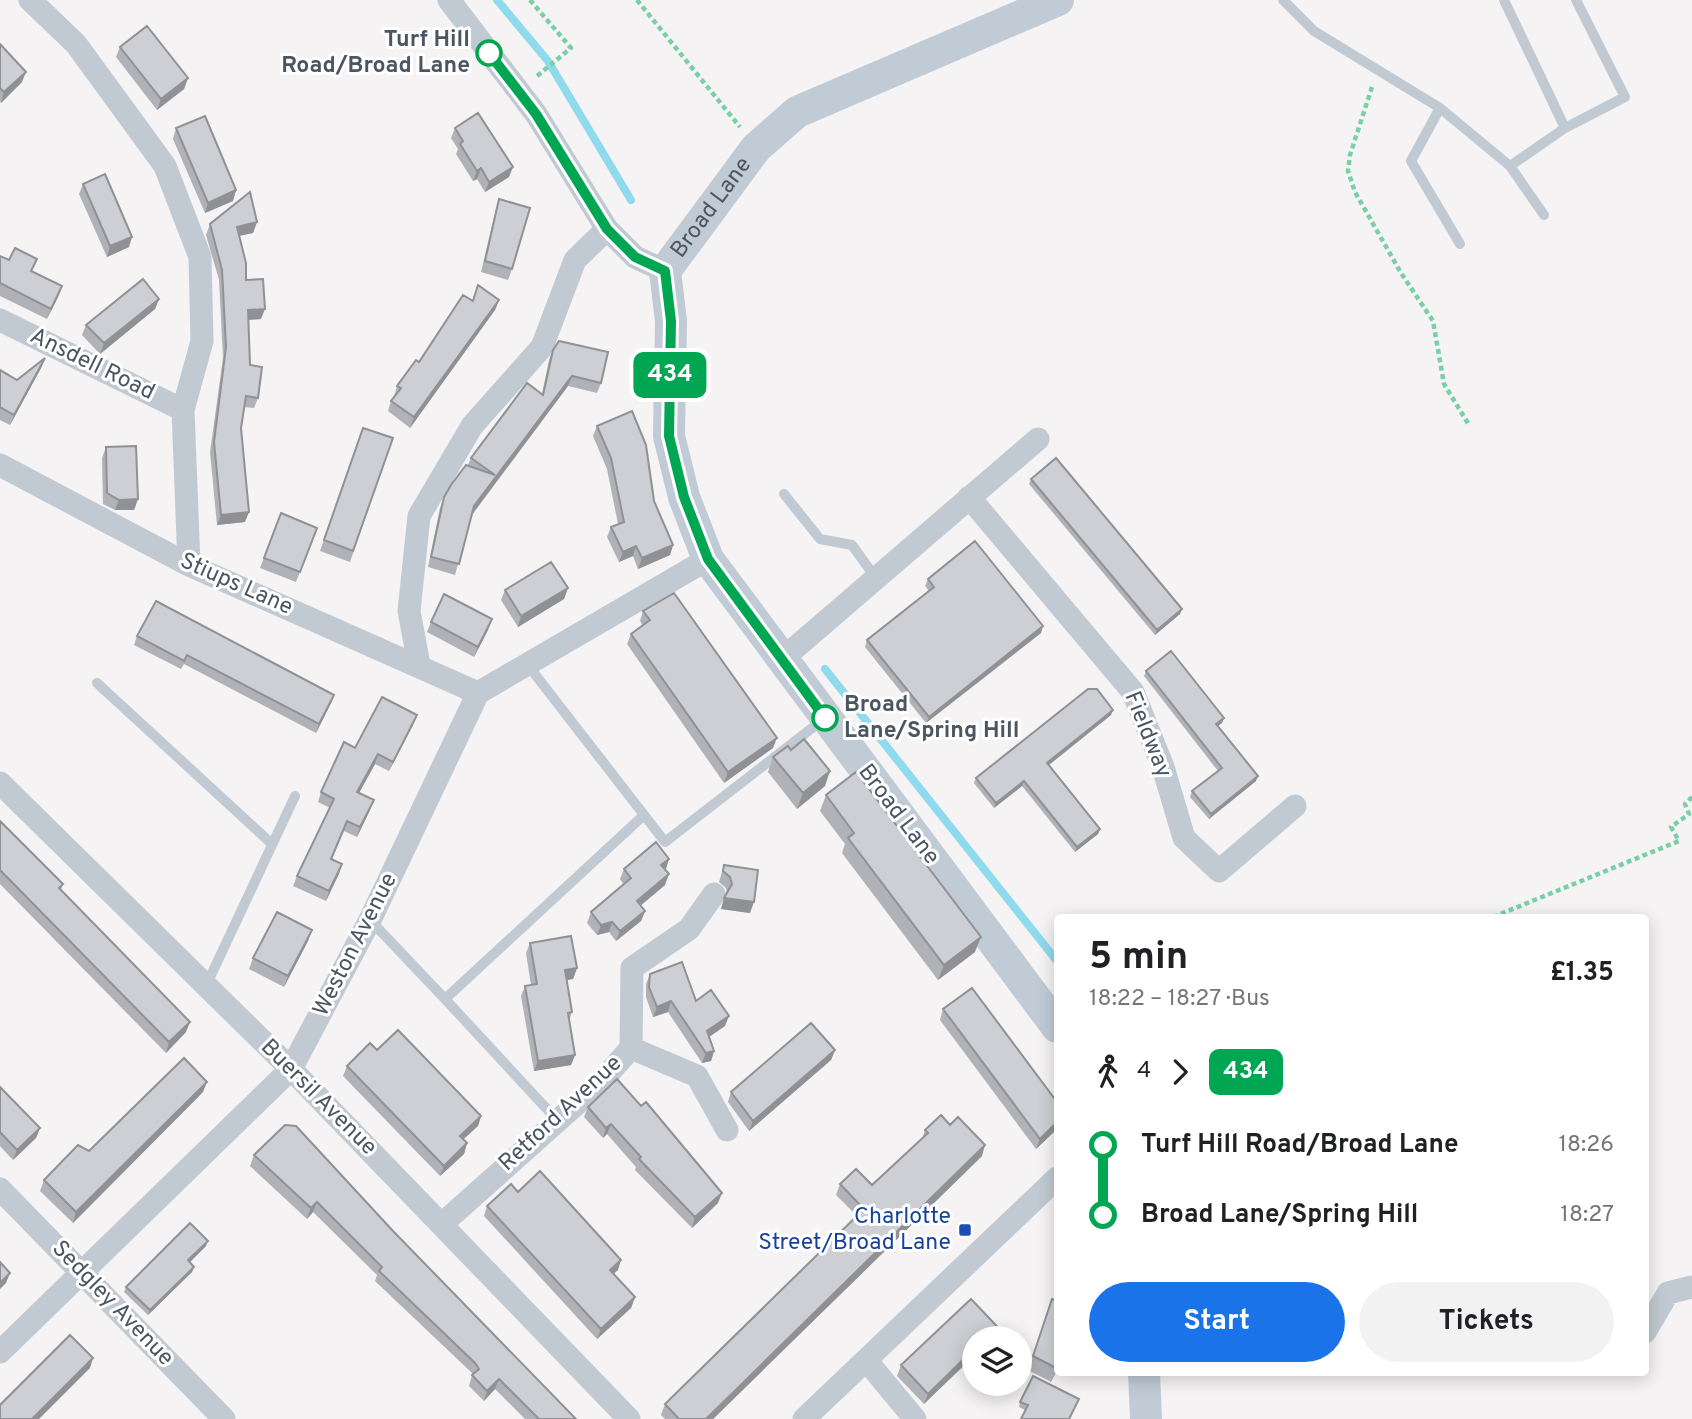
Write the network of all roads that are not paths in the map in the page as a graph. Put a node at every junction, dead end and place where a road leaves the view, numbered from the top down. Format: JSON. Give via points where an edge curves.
{"nodes":[{"id":1,"x":30,"y":0,"type":"edge"},
{"id":2,"x":449,"y":0,"type":"edge"},
{"id":3,"x":1058,"y":0,"type":"edge"},
{"id":4,"x":1283,"y":0,"type":"edge"},
{"id":5,"x":1504,"y":0,"type":"edge"},
{"id":6,"x":1576,"y":0,"type":"edge"},
{"id":7,"x":1440,"y":108,"type":"junction"},
{"id":8,"x":1565,"y":128,"type":"junction"},
{"id":9,"x":1510,"y":166,"type":"junction"},
{"id":10,"x":1544,"y":215,"type":"dead end"},
{"id":11,"x":607,"y":229,"type":"junction"},
{"id":12,"x":1460,"y":244,"type":"dead end"},
{"id":13,"x":665,"y":271,"type":"junction"},
{"id":14,"x":0,"y":320,"type":"edge"},
{"id":15,"x":183,"y":410,"type":"junction"},
{"id":16,"x":1038,"y":439,"type":"dead end"},
{"id":17,"x":0,"y":465,"type":"edge"},
{"id":18,"x":784,"y":494,"type":"dead end"},
{"id":19,"x":969,"y":497,"type":"junction"},
{"id":20,"x":708,"y":559,"type":"junction"},
{"id":21,"x":189,"y":565,"type":"junction"},
{"id":22,"x":875,"y":577,"type":"junction"},
{"id":23,"x":781,"y":660,"type":"junction"},
{"id":24,"x":527,"y":664,"type":"junction"},
{"id":25,"x":419,"y":666,"type":"junction"},
{"id":26,"x":97,"y":683,"type":"dead end"},
{"id":27,"x":478,"y":693,"type":"junction"},
{"id":28,"x":825,"y":718,"type":"junction"},
{"id":29,"x":0,"y":783,"type":"edge"},
{"id":30,"x":295,"y":796,"type":"dead end"},
{"id":31,"x":1295,"y":806,"type":"dead end"},
{"id":32,"x":644,"y":816,"type":"junction"},
{"id":33,"x":272,"y":845,"type":"junction"},
{"id":34,"x":714,"y":894,"type":"dead end"},
{"id":35,"x":370,"y":920,"type":"junction"},
{"id":36,"x":206,"y":986,"type":"junction"},
{"id":37,"x":445,"y":999,"type":"junction"},
{"id":38,"x":1054,"y":1023,"type":"edge"},
{"id":39,"x":631,"y":1048,"type":"junction"},
{"id":40,"x":291,"y":1069,"type":"junction"},
{"id":41,"x":558,"y":1121,"type":"junction"},
{"id":42,"x":727,"y":1130,"type":"dead end"},
{"id":43,"x":1054,"y":1181,"type":"edge"},
{"id":44,"x":0,"y":1189,"type":"edge"},
{"id":45,"x":442,"y":1224,"type":"junction"},
{"id":46,"x":82,"y":1273,"type":"junction"},
{"id":47,"x":1692,"y":1287,"type":"edge"},
{"id":48,"x":1649,"y":1325,"type":"edge"},
{"id":49,"x":0,"y":1352,"type":"edge"},
{"id":50,"x":866,"y":1360,"type":"junction"},
{"id":51,"x":1144,"y":1376,"type":"edge"},
{"id":52,"x":224,"y":1419,"type":"edge"},
{"id":53,"x":629,"y":1419,"type":"edge"},
{"id":54,"x":804,"y":1419,"type":"edge"},
{"id":55,"x":915,"y":1419,"type":"edge"},
{"id":56,"x":1146,"y":1419,"type":"edge"}],
"edges":[{"from":1,"to":15,"type":"street","via":[[76,44],[165,166],[200,257],[202,341]]},
{"from":2,"to":11,"type":"street","via":[[536,114]]},
{"from":3,"to":13,"type":"main road","name":"Broad Lane","via":[[797,112],[756,148]]},
{"from":4,"to":7,"type":"lane","via":[[1314,32]]},
{"from":5,"to":8,"type":"lane"},
{"from":6,"to":8,"type":"lane","via":[[1625,97]]},
{"from":7,"to":9,"type":"lane"},
{"from":7,"to":12,"type":"lane","via":[[1411,161]]},
{"from":8,"to":9,"type":"lane"},
{"from":9,"to":10,"type":"lane"},
{"from":11,"to":13,"type":"street","via":[[635,257]]},
{"from":11,"to":25,"type":"street","via":[[575,260],[542,347],[472,426],[419,516],[409,611]]},
{"from":13,"to":20,"type":"main road","name":"Broad Lane","via":[[671,321],[669,436],[684,497]]},
{"from":14,"to":15,"type":"street","name":"Ansdell Road"},
{"from":15,"to":21,"type":"street"},
{"from":16,"to":19,"type":"street"},
{"from":17,"to":21,"type":"street","name":"Stiups Lane"},
{"from":18,"to":22,"type":"lane","via":[[820,539],[852,545]]},
{"from":19,"to":22,"type":"street"},
{"from":19,"to":31,"type":"street","name":"Fieldway","via":[[1133,692],[1163,767],[1184,838],[1219,871]]},
{"from":20,"to":23,"type":"main road","name":"Broad Lane"},
{"from":20,"to":24,"type":"street"},
{"from":21,"to":25,"type":"street","name":"Stiups Lane"},
{"from":22,"to":23,"type":"street"},
{"from":23,"to":28,"type":"main road","name":"Broad Lane"},
{"from":24,"to":27,"type":"street"},
{"from":24,"to":32,"type":"lane"},
{"from":25,"to":27,"type":"street","name":"Stiups Lane"},
{"from":26,"to":33,"type":"lane"},
{"from":27,"to":35,"type":"street","name":"Weston Avenue"},
{"from":28,"to":32,"type":"lane","via":[[665,842]]},
{"from":28,"to":38,"type":"main road","name":"Broad Lane"},
{"from":29,"to":36,"type":"street","name":"Buersil Avenue"},
{"from":30,"to":33,"type":"lane"},
{"from":32,"to":37,"type":"lane"},
{"from":33,"to":36,"type":"lane"},
{"from":34,"to":39,"type":"street","name":"Retford Avenue","via":[[689,929],[632,968]]},
{"from":35,"to":37,"type":"lane"},
{"from":35,"to":40,"type":"street","name":"Weston Avenue"},
{"from":36,"to":40,"type":"street","name":"Buersil Avenue"},
{"from":37,"to":41,"type":"lane"},
{"from":39,"to":41,"type":"street","name":"Retford Avenue"},
{"from":39,"to":42,"type":"street","via":[[697,1076]]},
{"from":40,"to":45,"type":"street","name":"Buersil Avenue"},
{"from":40,"to":46,"type":"street","name":"Weston Avenue"},
{"from":41,"to":45,"type":"street","name":"Retford Avenue"},
{"from":43,"to":50,"type":"street"},
{"from":44,"to":46,"type":"street","name":"Sedgley Avenue"},
{"from":45,"to":53,"type":"street","name":"Buersil Avenue"},
{"from":46,"to":49,"type":"street","name":"Weston Avenue"},
{"from":46,"to":52,"type":"street","name":"Sedgley Avenue"},
{"from":47,"to":48,"type":"street","via":[[1668,1293]]},
{"from":50,"to":54,"type":"street"},
{"from":50,"to":55,"type":"street"},
{"from":51,"to":56,"type":"main road"}]}
